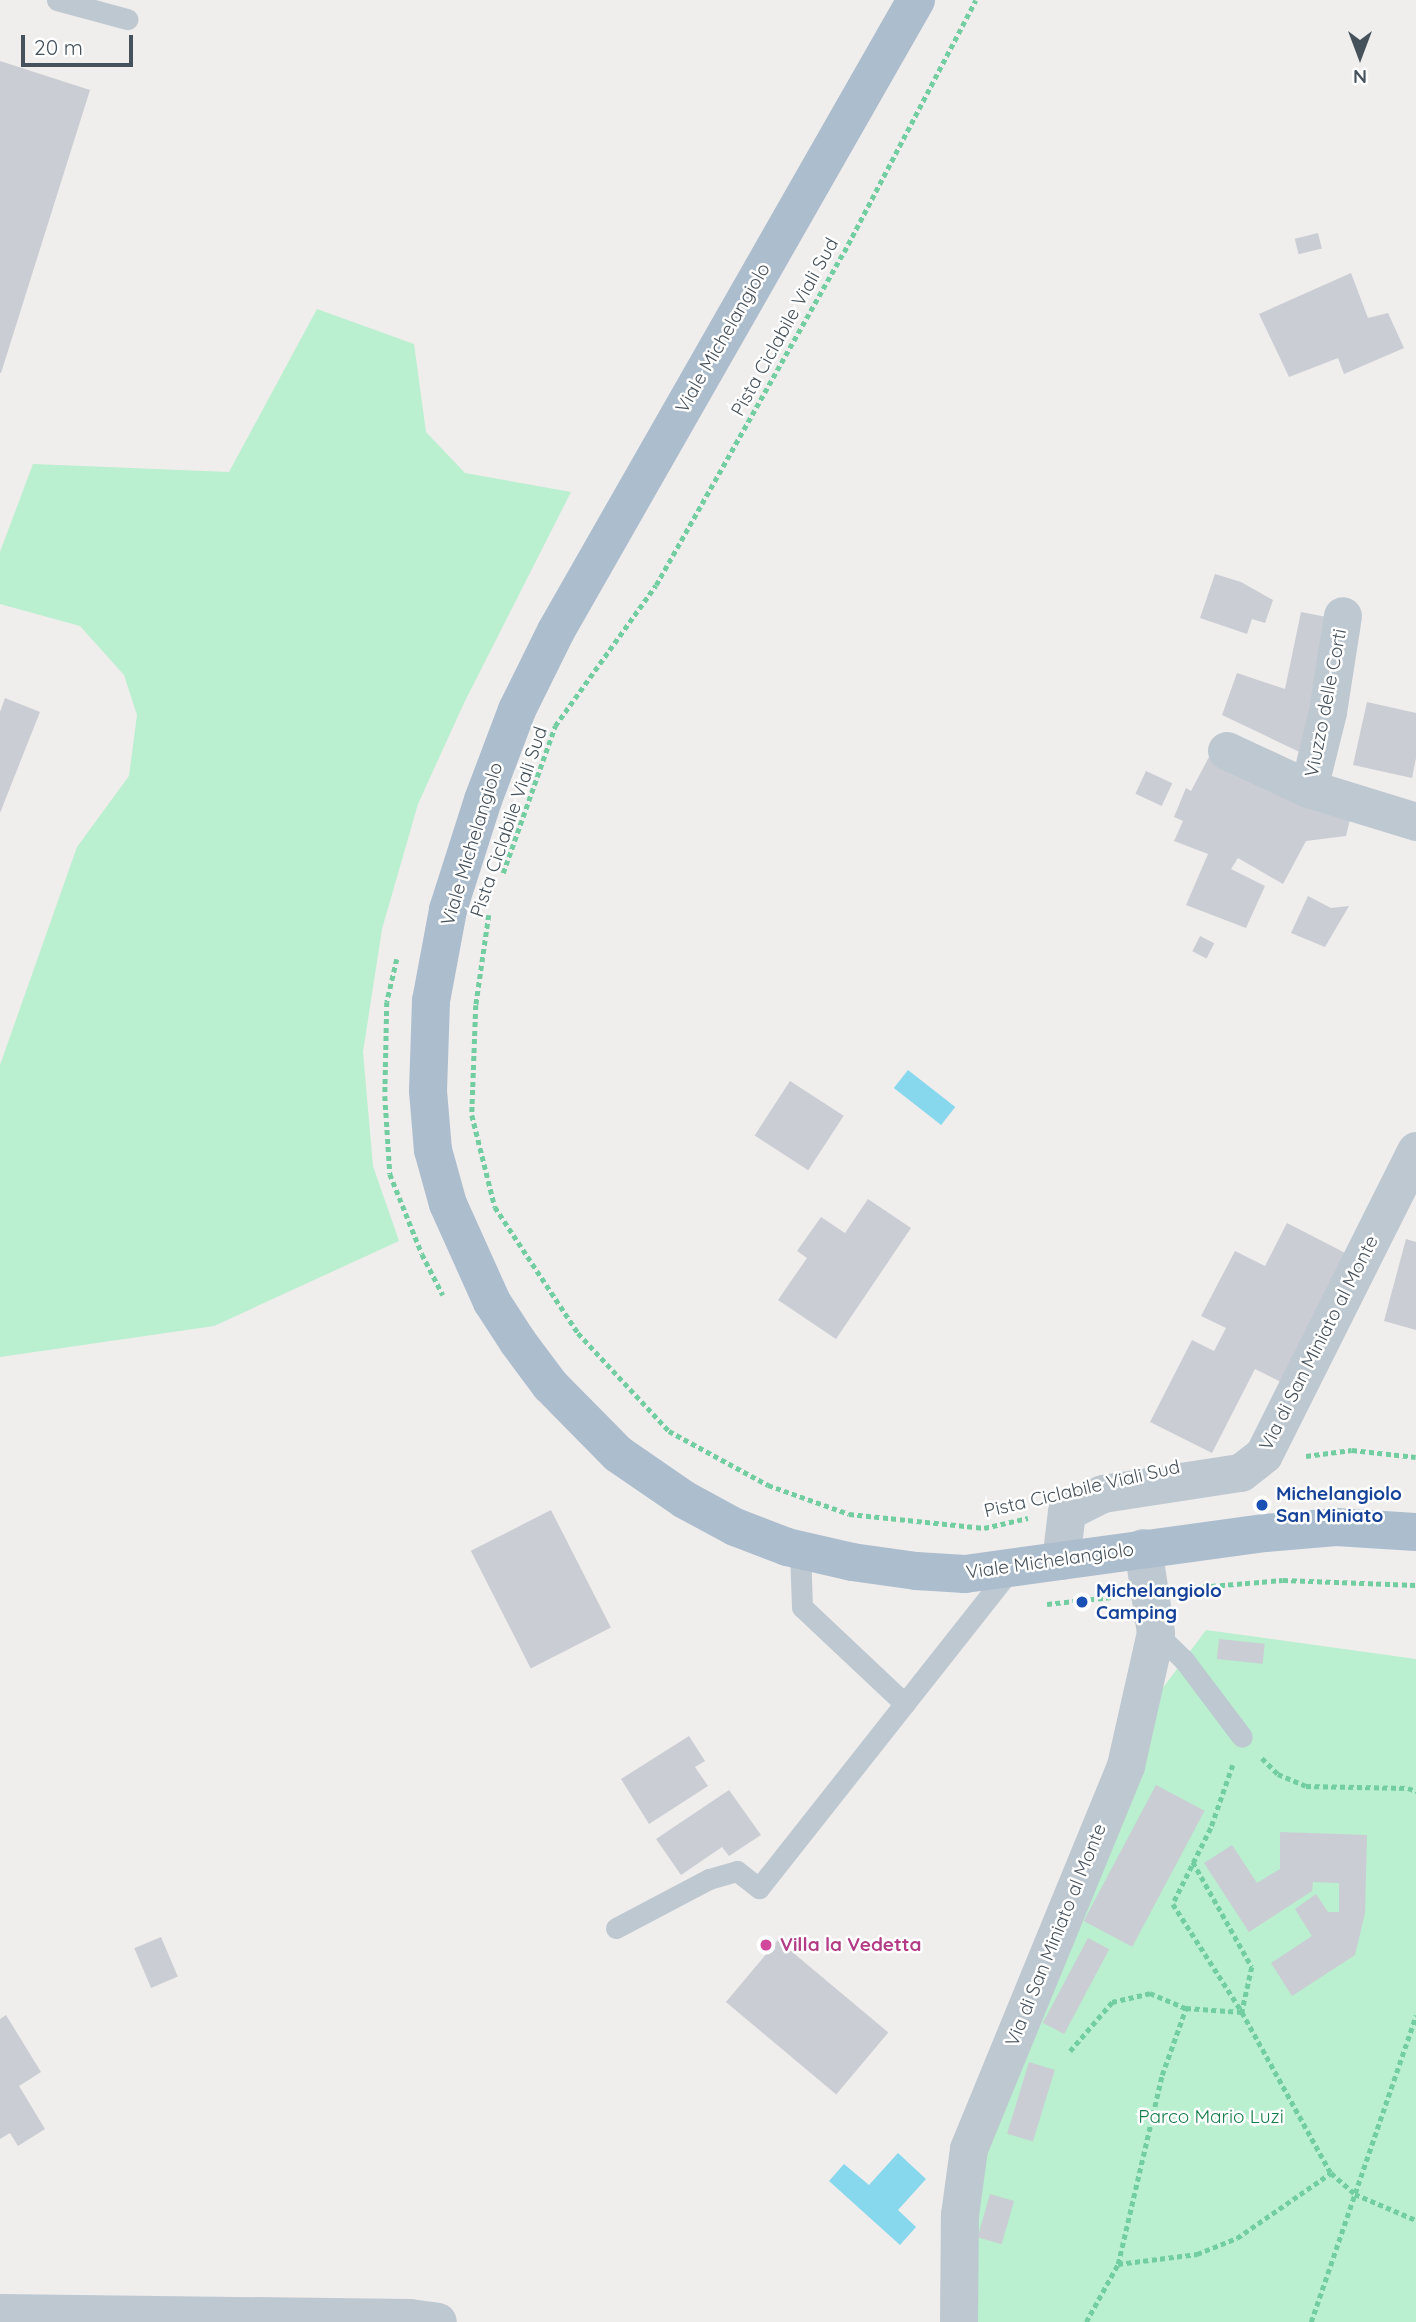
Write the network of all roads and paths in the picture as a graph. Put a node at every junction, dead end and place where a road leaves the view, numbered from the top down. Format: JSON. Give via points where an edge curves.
{"nodes":[{"id":1,"x":57,"y":0,"type":"edge"},
{"id":2,"x":916,"y":0,"type":"edge"},
{"id":3,"x":976,"y":0,"type":"edge"},
{"id":4,"x":127,"y":19,"type":"dead end"},
{"id":5,"x":1343,"y":616,"type":"dead end"},
{"id":6,"x":1227,"y":751,"type":"dead end"},
{"id":7,"x":1309,"y":789,"type":"junction"},
{"id":8,"x":1416,"y":822,"type":"edge"},
{"id":9,"x":499,"y":885,"type":"dead end"},
{"id":10,"x":490,"y":911,"type":"dead end"},
{"id":11,"x":399,"y":948,"type":"dead end"},
{"id":12,"x":1416,"y":1151,"type":"edge"},
{"id":13,"x":446,"y":1300,"type":"dead end"},
{"id":14,"x":1416,"y":1457,"type":"edge"},
{"id":15,"x":1253,"y":1463,"type":"junction"},
{"id":16,"x":1081,"y":1505,"type":"junction"},
{"id":17,"x":1416,"y":1532,"type":"edge"},
{"id":18,"x":1143,"y":1548,"type":"junction"},
{"id":19,"x":800,"y":1550,"type":"junction"},
{"id":20,"x":1061,"y":1561,"type":"junction"},
{"id":21,"x":1012,"y":1568,"type":"junction"},
{"id":22,"x":1416,"y":1585,"type":"edge"},
{"id":23,"x":1150,"y":1592,"type":"junction"},
{"id":24,"x":1043,"y":1604,"type":"dead end"},
{"id":25,"x":1156,"y":1633,"type":"junction"},
{"id":26,"x":905,"y":1704,"type":"junction"},
{"id":27,"x":1242,"y":1737,"type":"junction"},
{"id":28,"x":1416,"y":1791,"type":"edge"},
{"id":29,"x":1192,"y":1861,"type":"junction"},
{"id":30,"x":616,"y":1928,"type":"dead end"},
{"id":31,"x":1186,"y":2008,"type":"junction"},
{"id":32,"x":1242,"y":2012,"type":"junction"},
{"id":33,"x":1416,"y":2015,"type":"edge"},
{"id":34,"x":1070,"y":2051,"type":"dead end"},
{"id":35,"x":1331,"y":2173,"type":"junction"},
{"id":36,"x":1355,"y":2194,"type":"junction"},
{"id":37,"x":1416,"y":2220,"type":"edge"},
{"id":38,"x":1118,"y":2264,"type":"junction"},
{"id":39,"x":0,"y":2313,"type":"edge"},
{"id":40,"x":438,"y":2322,"type":"edge"},
{"id":41,"x":959,"y":2322,"type":"edge"},
{"id":42,"x":1086,"y":2322,"type":"edge"},
{"id":43,"x":1311,"y":2322,"type":"edge"}],
"edges":[{"from":1,"to":4,"type":"lane"},
{"from":2,"to":19,"type":"main road","name":"Viale Michelangiolo","via":[[556,631],[517,710],[448,910],[428,1042],[433,1150],[448,1203],[492,1301],[518,1342],[550,1385],[618,1454],[685,1500],[735,1527]]},
{"from":3,"to":9,"type":"path","name":"Pista Ciclabile Viali Sud","via":[[844,252],[656,585],[555,726]]},
{"from":5,"to":7,"type":"street","name":"Viuzzo delle Corti","via":[[1328,712]]},
{"from":6,"to":7,"type":"street","name":"Viuzzo delle Corti"},
{"from":7,"to":8,"type":"street","name":"Viuzzo delle Corti"},
{"from":10,"to":16,"type":"path","name":"Pista Ciclabile Viali Sud","via":[[476,1004],[472,1115],[495,1207],[578,1333],[669,1431],[768,1485],[849,1514],[984,1528]]},
{"from":11,"to":13,"type":"path","via":[[387,1002],[385,1096],[390,1174]]},
{"from":12,"to":15,"type":"street","name":"Via di San Miniato al Monte","via":[[1264,1455]]},
{"from":14,"to":15,"type":"path","via":[[1352,1450]]},
{"from":15,"to":16,"type":"street","name":"Via di San Miniato al Monte","via":[[1241,1473],[1217,1479],[1103,1494]]},
{"from":16,"to":20,"type":"street","via":[[1067,1512]]},
{"from":17,"to":18,"type":"main road","name":"Viale Michelangiolo","via":[[1336,1527]]},
{"from":18,"to":20,"type":"main road","name":"Viale Michelangiolo"},
{"from":18,"to":23,"type":"street","name":"Via di San Miniato al Monte"},
{"from":19,"to":21,"type":"main road","name":"Viale Michelangiolo","via":[[916,1571],[965,1574]]},
{"from":19,"to":26,"type":"lane","via":[[802,1607]]},
{"from":20,"to":21,"type":"main road","name":"Viale Michelangiolo"},
{"from":21,"to":26,"type":"lane"},
{"from":22,"to":23,"type":"path","via":[[1283,1580]]},
{"from":23,"to":24,"type":"path"},
{"from":23,"to":25,"type":"street","name":"Via di San Miniato al Monte"},
{"from":25,"to":27,"type":"lane","via":[[1184,1660]]},
{"from":25,"to":41,"type":"street","name":"Via di San Miniato al Monte","via":[[1126,1766],[968,2149],[960,2216]]},
{"from":26,"to":30,"type":"lane","via":[[759,1888],[737,1871],[709,1879]]},
{"from":27,"to":28,"type":"path","via":[[1278,1774],[1306,1786]]},
{"from":27,"to":29,"type":"path","via":[[1211,1828]]},
{"from":29,"to":32,"type":"path","via":[[1252,1968]]},
{"from":29,"to":32,"type":"path","via":[[1172,1904]]},
{"from":31,"to":32,"type":"path"},
{"from":31,"to":34,"type":"path","via":[[1150,1993],[1112,2002]]},
{"from":31,"to":38,"type":"path","via":[[1162,2075]]},
{"from":32,"to":35,"type":"path"},
{"from":33,"to":36,"type":"path"},
{"from":35,"to":36,"type":"path"},
{"from":35,"to":38,"type":"path","via":[[1237,2238],[1197,2254]]},
{"from":36,"to":37,"type":"path"},
{"from":36,"to":43,"type":"path"},
{"from":38,"to":42,"type":"path"},
{"from":39,"to":40,"type":"street"}]}
